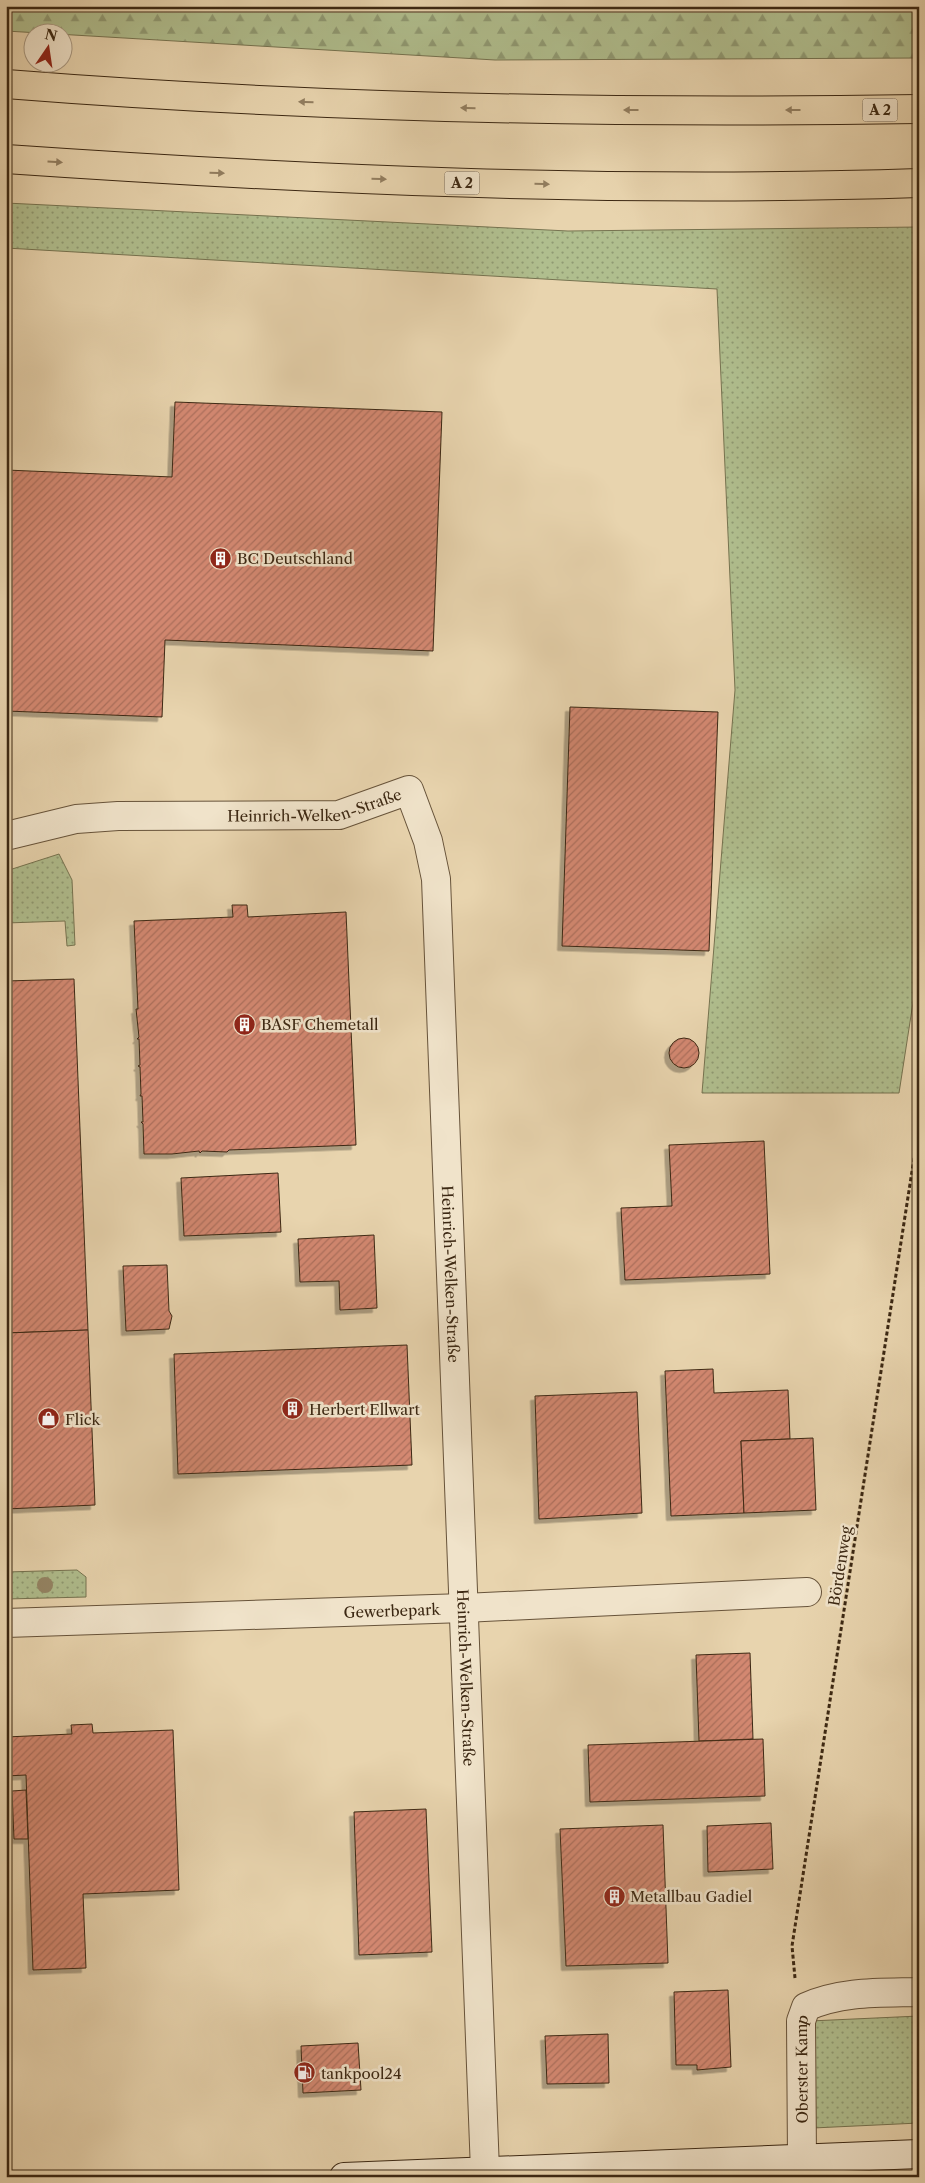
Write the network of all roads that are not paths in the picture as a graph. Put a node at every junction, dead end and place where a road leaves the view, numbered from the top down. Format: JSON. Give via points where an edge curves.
{"nodes":[{"id":1,"x":6,"y":84,"type":"edge"},
{"id":2,"x":919,"y":109,"type":"edge"},
{"id":3,"x":6,"y":159,"type":"edge"},
{"id":4,"x":919,"y":183,"type":"edge"},
{"id":5,"x":6,"y":836,"type":"edge"},
{"id":6,"x":807,"y":1592,"type":"dead end"},
{"id":7,"x":464,"y":1608,"type":"junction"},
{"id":8,"x":6,"y":1623,"type":"edge"},
{"id":9,"x":919,"y":1992,"type":"edge"},
{"id":10,"x":919,"y":2154,"type":"edge"},
{"id":11,"x":802,"y":2159,"type":"junction"},
{"id":12,"x":485,"y":2171,"type":"junction"},
{"id":13,"x":344,"y":2177,"type":"edge"}],
"edges":[{"from":2,"to":1,"type":"highway","number":"A 2","one_way":true,"via":[[485,109],[149,95]]},
{"from":3,"to":4,"type":"highway","number":"A 2","one_way":true,"via":[[173,171],[460,183],[790,187]]},
{"from":5,"to":7,"type":"street","name":"Heinrich-Welken-Straße","via":[[76,818],[339,815],[409,790],[428,841],[436,878]]},
{"from":6,"to":7,"type":"street","name":"Gewerbepark"},
{"from":7,"to":8,"type":"street","name":"Gewerbepark"},
{"from":7,"to":12,"type":"street","name":"Heinrich-Welken-Straße"},
{"from":9,"to":11,"type":"street","name":"Oberster Kamp","via":[[850,1994],[826,1998],[806,2007],[800,2021]]},
{"from":10,"to":11,"type":"street"},
{"from":11,"to":12,"type":"street"},
{"from":12,"to":13,"type":"street"}]}
